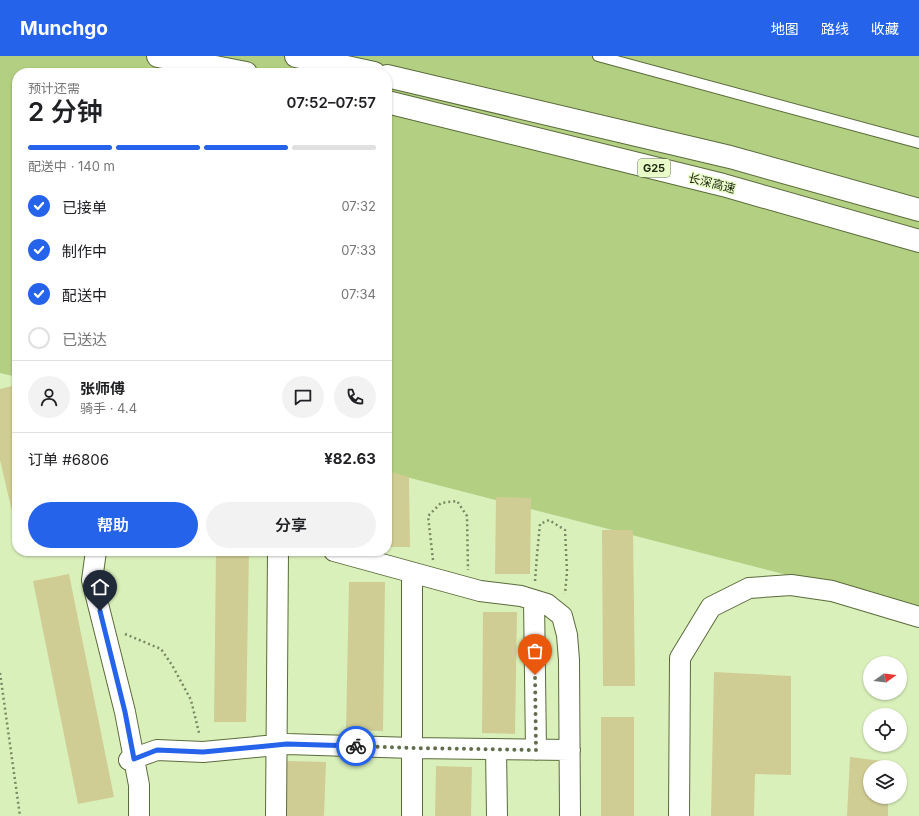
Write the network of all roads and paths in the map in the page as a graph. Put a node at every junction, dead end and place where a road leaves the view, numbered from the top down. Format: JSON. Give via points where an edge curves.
{"nodes":[{"id":1,"x":158,"y":56,"type":"edge"},
{"id":2,"x":296,"y":56,"type":"edge"},
{"id":3,"x":598,"y":56,"type":"edge"},
{"id":4,"x":220,"y":68,"type":"edge"},
{"id":5,"x":351,"y":68,"type":"edge"},
{"id":6,"x":392,"y":77,"type":"edge"},
{"id":7,"x":392,"y":103,"type":"edge"},
{"id":8,"x":919,"y":143,"type":"edge"},
{"id":9,"x":919,"y":210,"type":"edge"},
{"id":10,"x":919,"y":241,"type":"edge"},
{"id":11,"x":95,"y":556,"type":"edge"},
{"id":12,"x":278,"y":556,"type":"edge"},
{"id":13,"x":353,"y":556,"type":"edge"},
{"id":14,"x":412,"y":572,"type":"junction"},
{"id":15,"x":435,"y":579,"type":"junction"},
{"id":16,"x":469,"y":588,"type":"junction"},
{"id":17,"x":534,"y":600,"type":"junction"},
{"id":18,"x":562,"y":616,"type":"junction"},
{"id":19,"x":919,"y":617,"type":"edge"},
{"id":20,"x":104,"y":626,"type":"junction"},
{"id":21,"x":0,"y":672,"type":"edge"},
{"id":22,"x":276,"y":745,"type":"junction"},
{"id":23,"x":412,"y":748,"type":"junction"},
{"id":24,"x":496,"y":749,"type":"junction"},
{"id":25,"x":536,"y":750,"type":"junction"},
{"id":26,"x":570,"y":750,"type":"junction"},
{"id":27,"x":203,"y":752,"type":"junction"},
{"id":28,"x":132,"y":760,"type":"junction"},
{"id":29,"x":20,"y":816,"type":"edge"},
{"id":30,"x":139,"y":816,"type":"edge"},
{"id":31,"x":276,"y":816,"type":"edge"},
{"id":32,"x":412,"y":816,"type":"edge"},
{"id":33,"x":497,"y":816,"type":"edge"},
{"id":34,"x":570,"y":816,"type":"edge"},
{"id":35,"x":679,"y":816,"type":"edge"}],
"edges":[{"from":1,"to":4,"type":"highway"},
{"from":2,"to":5,"type":"highway"},
{"from":3,"to":8,"type":"lane"},
{"from":6,"to":9,"type":"highway","number":"G25","via":[[730,158]]},
{"from":7,"to":10,"type":"highway","name":"长深高速","number":"G25","via":[[723,185]]},
{"from":11,"to":20,"type":"street","via":[[92,580]]},
{"from":12,"to":22,"type":"street"},
{"from":13,"to":14,"type":"street"},
{"from":14,"to":15,"type":"street"},
{"from":14,"to":23,"type":"street"},
{"from":15,"to":16,"type":"street"},
{"from":15,"to":16,"type":"path","via":[[428,516],[441,503],[457,501],[467,516]]},
{"from":16,"to":17,"type":"street"},
{"from":17,"to":18,"type":"street","via":[[547,604]]},
{"from":17,"to":18,"type":"path","via":[[540,524],[549,520],[565,530],[567,572]]},
{"from":17,"to":25,"type":"street"},
{"from":18,"to":26,"type":"street","via":[[567,634],[569,660]]},
{"from":19,"to":35,"type":"street","via":[[832,591],[790,586],[749,588],[711,607],[680,658]]},
{"from":20,"to":27,"type":"path","via":[[161,649],[192,700]]},
{"from":20,"to":28,"type":"street","via":[[125,712]]},
{"from":21,"to":29,"type":"path"},
{"from":22,"to":23,"type":"street"},
{"from":22,"to":27,"type":"street"},
{"from":22,"to":31,"type":"street"},
{"from":23,"to":24,"type":"street"},
{"from":23,"to":32,"type":"street"},
{"from":24,"to":25,"type":"street"},
{"from":24,"to":33,"type":"street"},
{"from":25,"to":26,"type":"street"},
{"from":26,"to":34,"type":"street"},
{"from":27,"to":28,"type":"street","via":[[157,750]]},
{"from":28,"to":30,"type":"street","via":[[139,785]]}]}
